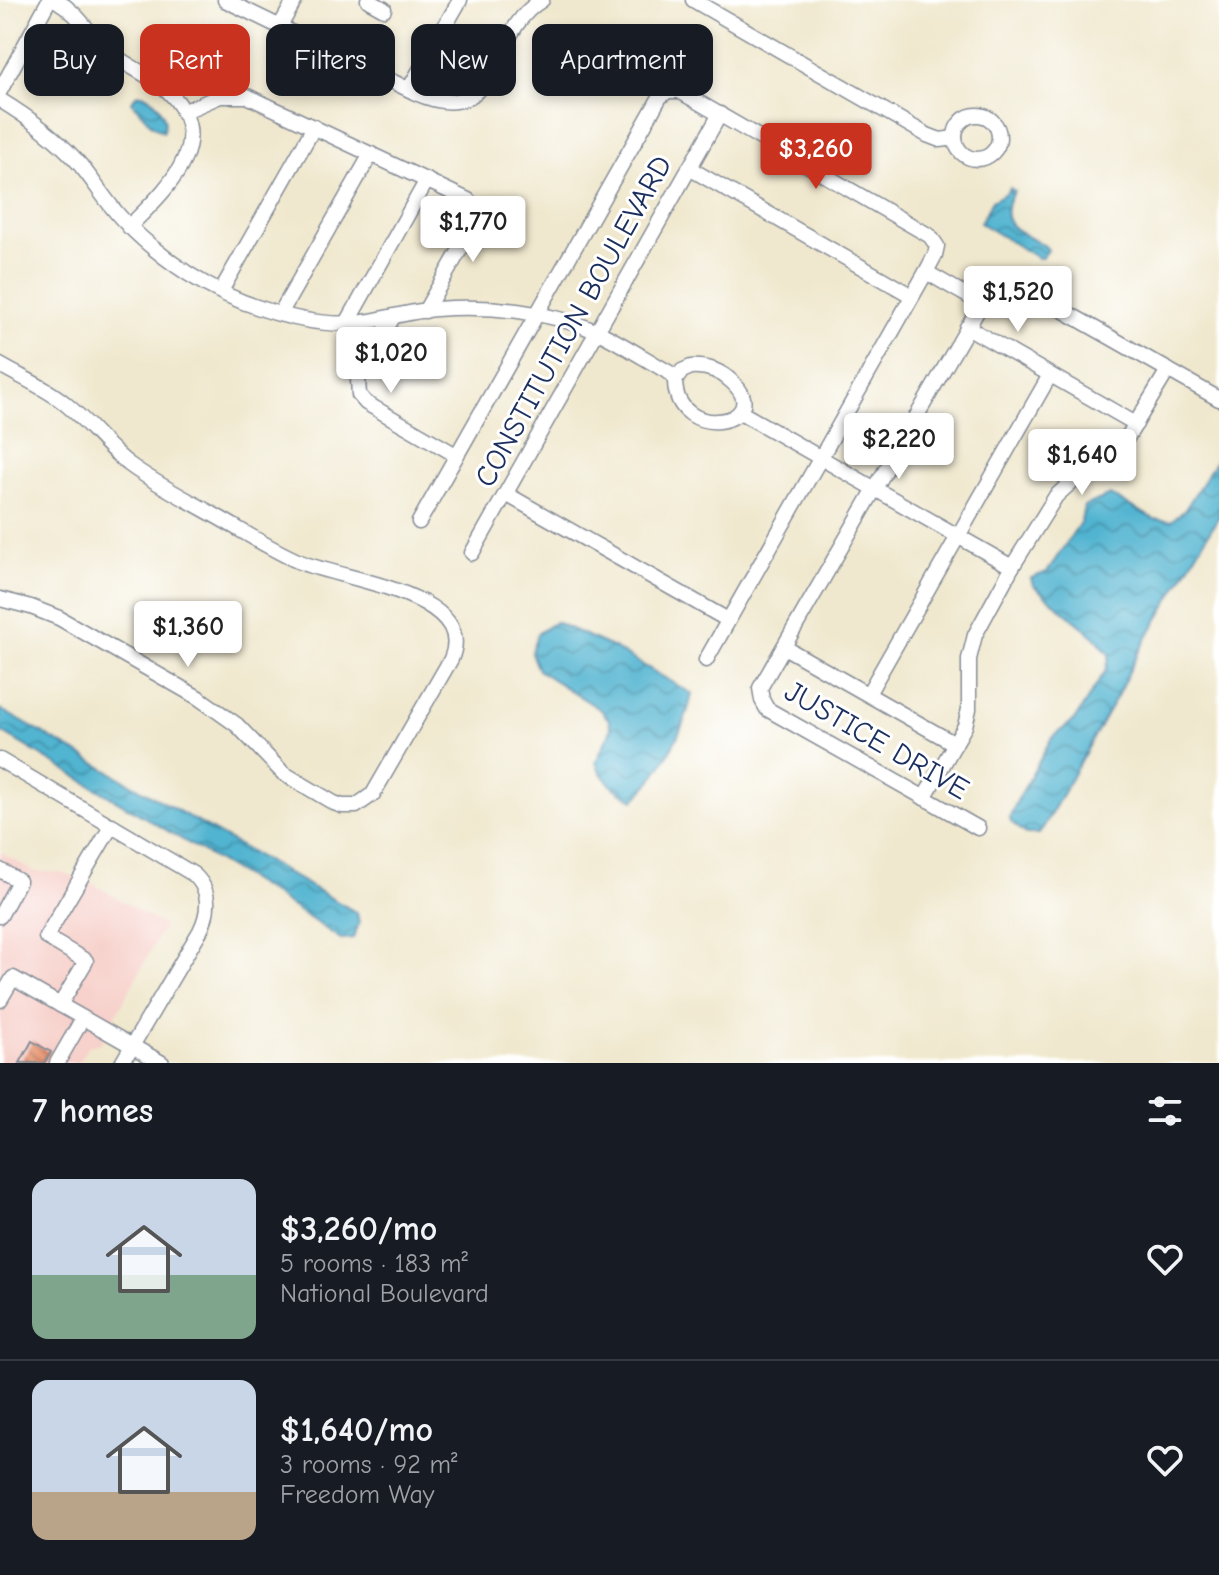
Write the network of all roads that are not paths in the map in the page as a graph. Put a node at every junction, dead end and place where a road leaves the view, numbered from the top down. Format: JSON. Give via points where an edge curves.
{"nodes":[{"id":1,"x":49,"y":0,"type":"edge"},
{"id":2,"x":56,"y":0,"type":"edge"},
{"id":3,"x":225,"y":0,"type":"edge"},
{"id":4,"x":295,"y":0,"type":"edge"},
{"id":5,"x":368,"y":0,"type":"edge"},
{"id":6,"x":460,"y":0,"type":"edge"},
{"id":7,"x":542,"y":0,"type":"edge"},
{"id":8,"x":693,"y":0,"type":"edge"},
{"id":9,"x":384,"y":9,"type":"dead end"},
{"id":10,"x":271,"y":24,"type":"edge"},
{"id":11,"x":281,"y":24,"type":"edge"},
{"id":12,"x":395,"y":82,"type":"edge"},
{"id":13,"x":409,"y":89,"type":"junction"},
{"id":14,"x":0,"y":91,"type":"edge"},
{"id":15,"x":0,"y":100,"type":"edge"},
{"id":16,"x":183,"y":112,"type":"junction"},
{"id":17,"x":720,"y":114,"type":"junction"},
{"id":18,"x":314,"y":127,"type":"junction"},
{"id":19,"x":955,"y":138,"type":"dead end"},
{"id":20,"x":371,"y":154,"type":"junction"},
{"id":21,"x":689,"y":168,"type":"junction"},
{"id":22,"x":427,"y":180,"type":"junction"},
{"id":23,"x":129,"y":227,"type":"junction"},
{"id":24,"x":926,"y":272,"type":"junction"},
{"id":25,"x":221,"y":291,"type":"junction"},
{"id":26,"x":912,"y":296,"type":"junction"},
{"id":27,"x":980,"y":303,"type":"junction"},
{"id":28,"x":425,"y":311,"type":"junction"},
{"id":29,"x":280,"y":314,"type":"junction"},
{"id":30,"x":536,"y":314,"type":"junction"},
{"id":31,"x":393,"y":317,"type":"junction"},
{"id":32,"x":347,"y":323,"type":"junction"},
{"id":33,"x":967,"y":327,"type":"junction"},
{"id":34,"x":597,"y":332,"type":"junction"},
{"id":35,"x":0,"y":365,"type":"edge"},
{"id":36,"x":1168,"y":370,"type":"junction"},
{"id":37,"x":1050,"y":375,"type":"junction"},
{"id":38,"x":677,"y":377,"type":"junction"},
{"id":39,"x":1219,"y":399,"type":"edge"},
{"id":40,"x":740,"y":412,"type":"junction"},
{"id":41,"x":1136,"y":424,"type":"junction"},
{"id":42,"x":456,"y":455,"type":"junction"},
{"id":43,"x":820,"y":458,"type":"junction"},
{"id":44,"x":874,"y":489,"type":"junction"},
{"id":45,"x":506,"y":494,"type":"junction"},
{"id":46,"x":419,"y":522,"type":"dead end"},
{"id":47,"x":959,"y":536,"type":"junction"},
{"id":48,"x":472,"y":553,"type":"dead end"},
{"id":49,"x":1012,"y":567,"type":"junction"},
{"id":50,"x":0,"y":599,"type":"edge"},
{"id":51,"x":728,"y":620,"type":"junction"},
{"id":52,"x":784,"y":647,"type":"junction"},
{"id":53,"x":706,"y":660,"type":"dead end"},
{"id":54,"x":868,"y":694,"type":"junction"},
{"id":55,"x":955,"y":744,"type":"junction"},
{"id":56,"x":0,"y":760,"type":"edge"},
{"id":57,"x":924,"y":798,"type":"junction"},
{"id":58,"x":112,"y":825,"type":"junction"},
{"id":59,"x":978,"y":828,"type":"dead end"},
{"id":60,"x":0,"y":870,"type":"edge"},
{"id":61,"x":0,"y":916,"type":"edge"},
{"id":62,"x":0,"y":1000,"type":"edge"},
{"id":63,"x":60,"y":1005,"type":"junction"},
{"id":64,"x":83,"y":1018,"type":"junction"},
{"id":65,"x":132,"y":1046,"type":"junction"},
{"id":66,"x":57,"y":1063,"type":"edge"},
{"id":67,"x":122,"y":1063,"type":"edge"},
{"id":68,"x":162,"y":1063,"type":"edge"}],
"edges":[{"from":1,"to":14,"type":"street"},
{"from":2,"to":16,"type":"street","via":[[109,52],[168,92]]},
{"from":3,"to":10,"type":"street"},
{"from":4,"to":11,"type":"street"},
{"from":5,"to":9,"type":"street"},
{"from":6,"to":13,"type":"street"},
{"from":7,"to":13,"type":"street","via":[[519,21],[475,94],[446,103]]},
{"from":8,"to":19,"type":"street","via":[[927,135]]},
{"from":12,"to":13,"type":"street"},
{"from":15,"to":23,"type":"street","via":[[57,142]]},
{"from":16,"to":18,"type":"street","via":[[220,96],[239,95]]},
{"from":16,"to":23,"type":"street","via":[[188,145],[182,168]]},
{"from":17,"to":21,"type":"street","name":"CONSTITUTION BOULEVARD"},
{"from":17,"to":24,"type":"street","via":[[930,236],[937,249]]},
{"from":17,"to":30,"type":"street","via":[[679,91],[660,97]]},
{"from":18,"to":20,"type":"street"},
{"from":18,"to":25,"type":"street"},
{"from":20,"to":22,"type":"street"},
{"from":20,"to":29,"type":"street"},
{"from":21,"to":26,"type":"street"},
{"from":21,"to":34,"type":"street","name":"CONSTITUTION BOULEVARD"},
{"from":22,"to":28,"type":"street","via":[[465,198],[475,209],[474,225]]},
{"from":22,"to":32,"type":"street"},
{"from":23,"to":25,"type":"street","via":[[179,267]]},
{"from":24,"to":26,"type":"street"},
{"from":24,"to":27,"type":"street"},
{"from":25,"to":29,"type":"street"},
{"from":26,"to":43,"type":"street"},
{"from":27,"to":33,"type":"street","name":"JUSTICE DRIVE"},
{"from":27,"to":36,"type":"street","via":[[994,282],[1008,280]]},
{"from":28,"to":30,"type":"street"},
{"from":28,"to":31,"type":"street"},
{"from":29,"to":32,"type":"street"},
{"from":30,"to":34,"type":"street"},
{"from":30,"to":42,"type":"street"},
{"from":31,"to":32,"type":"street"},
{"from":31,"to":42,"type":"street","via":[[358,380],[359,395]]},
{"from":33,"to":37,"type":"street"},
{"from":33,"to":44,"type":"street","name":"JUSTICE DRIVE"},
{"from":34,"to":38,"type":"street"},
{"from":34,"to":45,"type":"street","name":"CONSTITUTION BOULEVARD"},
{"from":35,"to":50,"type":"street","via":[[65,403],[119,457],[153,480],[296,560],[382,583],[445,617],[455,634],[455,650],[373,794],[356,806],[339,805],[287,776],[231,720],[199,698],[59,618]]},
{"from":36,"to":39,"type":"street"},
{"from":36,"to":41,"type":"street"},
{"from":37,"to":41,"type":"street"},
{"from":37,"to":47,"type":"street"},
{"from":38,"to":40,"type":"street","via":[[678,398],[696,415],[717,423]]},
{"from":38,"to":40,"type":"street","via":[[691,367],[717,372],[738,389]]},
{"from":40,"to":43,"type":"street"},
{"from":41,"to":49,"type":"street","via":[[1114,455],[1056,496]]},
{"from":42,"to":46,"type":"street"},
{"from":43,"to":44,"type":"street"},
{"from":43,"to":51,"type":"street"},
{"from":44,"to":47,"type":"street"},
{"from":44,"to":52,"type":"street","name":"JUSTICE DRIVE"},
{"from":45,"to":48,"type":"street","name":"CONSTITUTION BOULEVARD"},
{"from":45,"to":51,"type":"street"},
{"from":47,"to":49,"type":"street"},
{"from":47,"to":54,"type":"street"},
{"from":49,"to":55,"type":"street","via":[[975,635],[968,715]]},
{"from":51,"to":53,"type":"street"},
{"from":52,"to":54,"type":"street"},
{"from":52,"to":57,"type":"street","name":"JUSTICE DRIVE","via":[[760,688],[765,707]]},
{"from":54,"to":55,"type":"street"},
{"from":55,"to":57,"type":"street"},
{"from":56,"to":58,"type":"street"},
{"from":57,"to":59,"type":"street","name":"JUSTICE DRIVE"},
{"from":58,"to":63,"type":"street","via":[[46,937],[86,961]]},
{"from":58,"to":65,"type":"street","via":[[193,874],[207,894],[206,919]]},
{"from":60,"to":61,"type":"street","via":[[19,881]]},
{"from":62,"to":63,"type":"street","via":[[13,978]]},
{"from":63,"to":64,"type":"street"},
{"from":64,"to":65,"type":"street"},
{"from":64,"to":66,"type":"street"},
{"from":65,"to":67,"type":"street"},
{"from":65,"to":68,"type":"street"}]}
